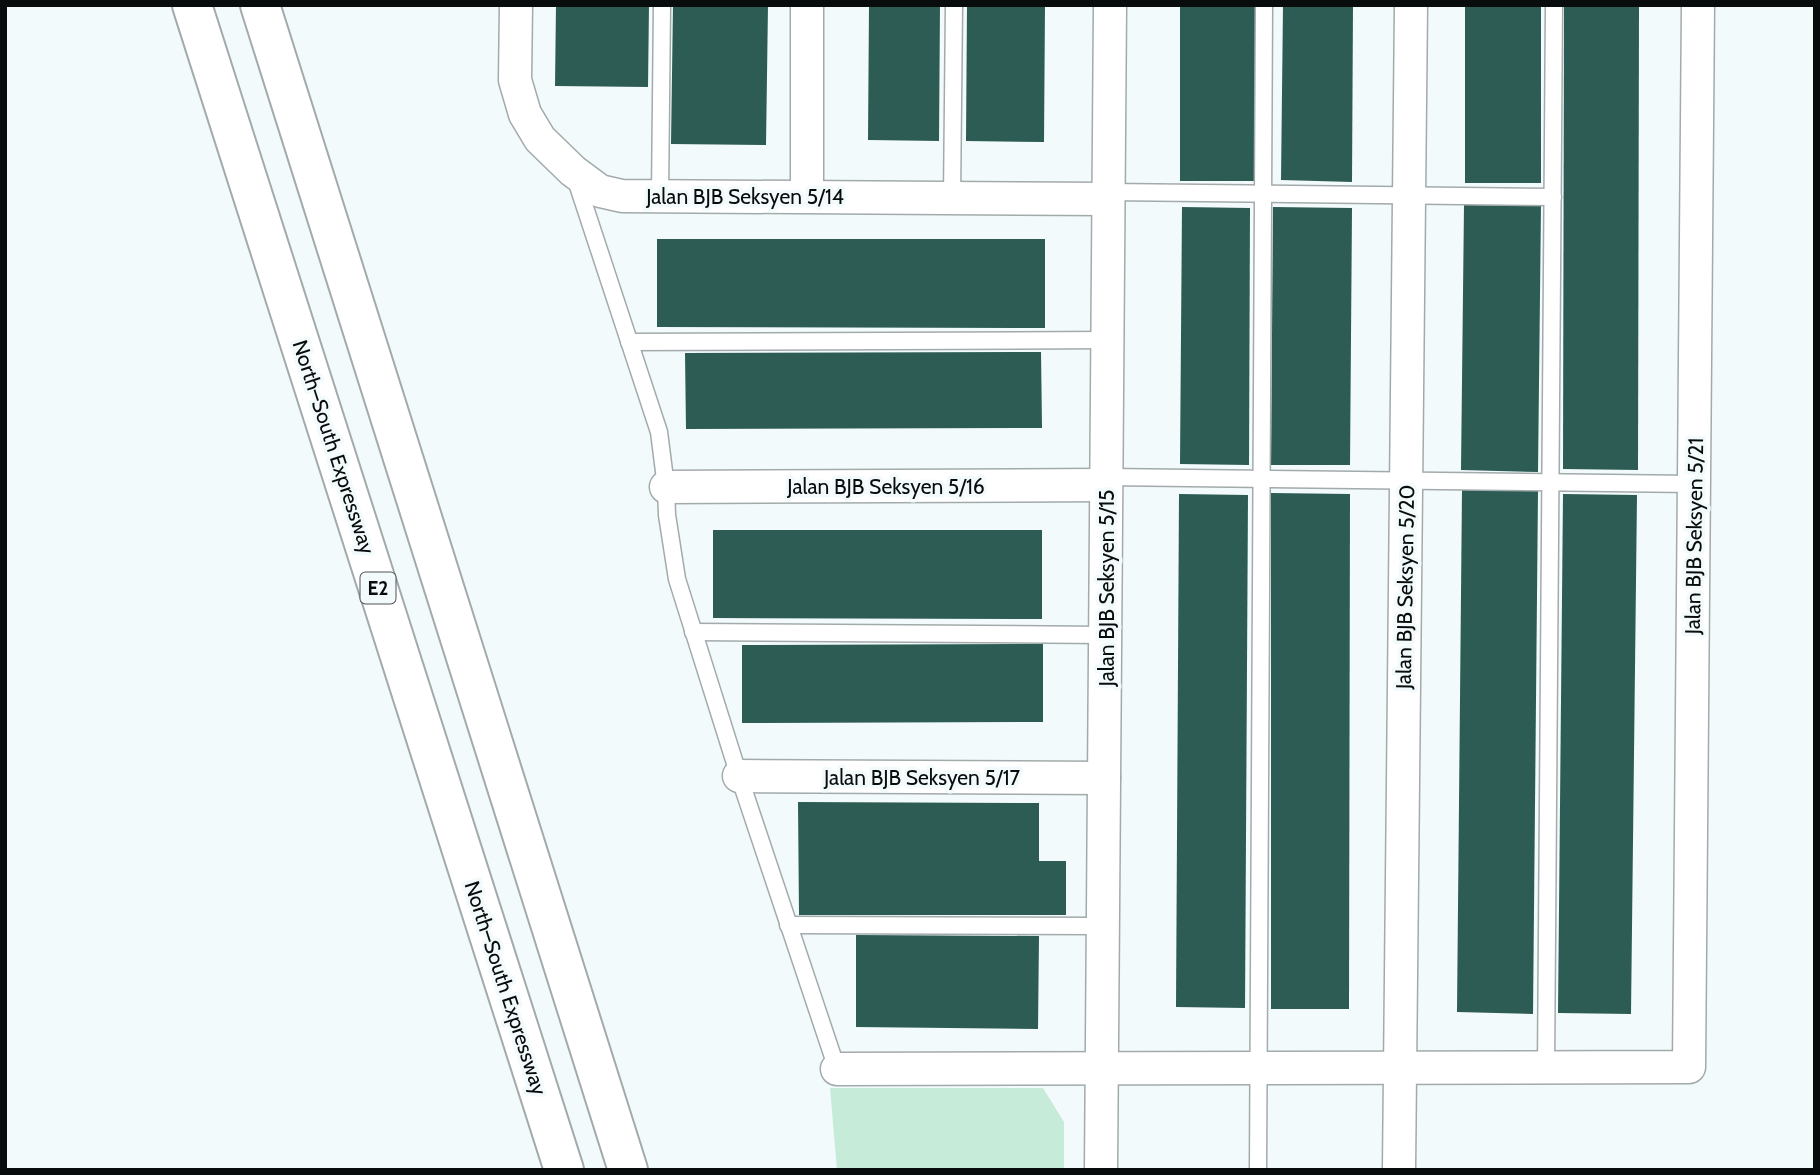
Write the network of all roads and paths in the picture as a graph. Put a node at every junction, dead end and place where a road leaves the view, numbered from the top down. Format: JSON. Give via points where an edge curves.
{"nodes":[{"id":1,"x":192,"y":5,"type":"edge"},
{"id":2,"x":260,"y":5,"type":"edge"},
{"id":3,"x":516,"y":5,"type":"edge"},
{"id":4,"x":662,"y":5,"type":"edge"},
{"id":5,"x":807,"y":5,"type":"edge"},
{"id":6,"x":954,"y":5,"type":"edge"},
{"id":7,"x":1110,"y":5,"type":"edge"},
{"id":8,"x":1264,"y":5,"type":"edge"},
{"id":9,"x":1411,"y":5,"type":"edge"},
{"id":10,"x":1554,"y":5,"type":"edge"},
{"id":11,"x":1698,"y":5,"type":"edge"},
{"id":12,"x":573,"y":172,"type":"junction"},
{"id":13,"x":1263,"y":194,"type":"junction"},
{"id":14,"x":1409,"y":195,"type":"junction"},
{"id":15,"x":660,"y":196,"type":"junction"},
{"id":16,"x":807,"y":196,"type":"junction"},
{"id":17,"x":1108,"y":196,"type":"junction"},
{"id":18,"x":1553,"y":197,"type":"junction"},
{"id":19,"x":952,"y":198,"type":"junction"},
{"id":20,"x":1108,"y":340,"type":"junction"},
{"id":21,"x":629,"y":342,"type":"junction"},
{"id":22,"x":1262,"y":479,"type":"junction"},
{"id":23,"x":1106,"y":481,"type":"junction"},
{"id":24,"x":1406,"y":481,"type":"junction"},
{"id":25,"x":1550,"y":482,"type":"junction"},
{"id":26,"x":1694,"y":484,"type":"junction"},
{"id":27,"x":666,"y":487,"type":"junction"},
{"id":28,"x":692,"y":632,"type":"junction"},
{"id":29,"x":1106,"y":635,"type":"junction"},
{"id":30,"x":739,"y":776,"type":"junction"},
{"id":31,"x":1104,"y":778,"type":"junction"},
{"id":32,"x":788,"y":925,"type":"junction"},
{"id":33,"x":1104,"y":926,"type":"junction"},
{"id":34,"x":1400,"y":1068,"type":"junction"},
{"id":35,"x":1546,"y":1068,"type":"junction"},
{"id":36,"x":837,"y":1069,"type":"joint"},
{"id":37,"x":1102,"y":1069,"type":"junction"},
{"id":38,"x":1258,"y":1069,"type":"junction"},
{"id":39,"x":564,"y":1170,"type":"edge"},
{"id":40,"x":628,"y":1170,"type":"edge"},
{"id":41,"x":1101,"y":1170,"type":"edge"},
{"id":42,"x":1258,"y":1170,"type":"edge"},
{"id":43,"x":1399,"y":1170,"type":"edge"}],
"edges":[{"from":1,"to":39,"type":"highway","name":"North–South Expressway","number":"E2"},
{"from":2,"to":40,"type":"highway"},
{"from":3,"to":12,"type":"street","name":"Jalan BJB Seksyen 5/14","via":[[515,80],[525,114],[540,139]]},
{"from":4,"to":15,"type":"lane"},
{"from":5,"to":16,"type":"street"},
{"from":6,"to":19,"type":"lane"},
{"from":7,"to":17,"type":"street","name":"Jalan BJB Seksyen 5/15"},
{"from":8,"to":13,"type":"lane"},
{"from":9,"to":14,"type":"street","name":"Jalan BJB Seksyen 5/20"},
{"from":10,"to":18,"type":"lane"},
{"from":11,"to":26,"type":"street","name":"Jalan BJB Seksyen 5/21"},
{"from":12,"to":15,"type":"street","name":"Jalan BJB Seksyen 5/14","via":[[600,191]]},
{"from":12,"to":21,"type":"lane"},
{"from":13,"to":14,"type":"lane"},
{"from":13,"to":17,"type":"lane"},
{"from":13,"to":22,"type":"lane"},
{"from":14,"to":18,"type":"lane"},
{"from":14,"to":24,"type":"street","name":"Jalan BJB Seksyen 5/20"},
{"from":15,"to":16,"type":"street","name":"Jalan BJB Seksyen 5/14"},
{"from":16,"to":19,"type":"street","name":"Jalan BJB Seksyen 5/14"},
{"from":17,"to":19,"type":"street","name":"Jalan BJB Seksyen 5/14"},
{"from":17,"to":20,"type":"street","name":"Jalan BJB Seksyen 5/15"},
{"from":18,"to":25,"type":"lane"},
{"from":20,"to":21,"type":"lane"},
{"from":20,"to":23,"type":"street","name":"Jalan BJB Seksyen 5/15"},
{"from":21,"to":27,"type":"lane","via":[[659,432]]},
{"from":22,"to":23,"type":"lane"},
{"from":22,"to":24,"type":"lane"},
{"from":22,"to":38,"type":"lane"},
{"from":23,"to":27,"type":"street","name":"Jalan BJB Seksyen 5/16"},
{"from":23,"to":29,"type":"street","name":"Jalan BJB Seksyen 5/15"},
{"from":24,"to":25,"type":"lane"},
{"from":24,"to":34,"type":"street","name":"Jalan BJB Seksyen 5/20"},
{"from":25,"to":26,"type":"lane"},
{"from":25,"to":35,"type":"lane"},
{"from":26,"to":35,"type":"street","name":"Jalan BJB Seksyen 5/21","via":[[1689,1068]]},
{"from":27,"to":28,"type":"lane","via":[[677,579]]},
{"from":28,"to":29,"type":"lane"},
{"from":28,"to":30,"type":"lane"},
{"from":29,"to":31,"type":"street","name":"Jalan BJB Seksyen 5/15"},
{"from":30,"to":31,"type":"street","name":"Jalan BJB Seksyen 5/17"},
{"from":30,"to":32,"type":"lane"},
{"from":31,"to":33,"type":"street","name":"Jalan BJB Seksyen 5/15"},
{"from":32,"to":33,"type":"lane"},
{"from":32,"to":36,"type":"lane"},
{"from":33,"to":37,"type":"street","name":"Jalan BJB Seksyen 5/15"},
{"from":34,"to":35,"type":"street"},
{"from":34,"to":38,"type":"street"},
{"from":34,"to":43,"type":"street","name":"Jalan BJB Seksyen 5/20"},
{"from":36,"to":37,"type":"street"},
{"from":37,"to":38,"type":"street"},
{"from":37,"to":41,"type":"street","name":"Jalan BJB Seksyen 5/15"},
{"from":38,"to":42,"type":"lane"}]}
